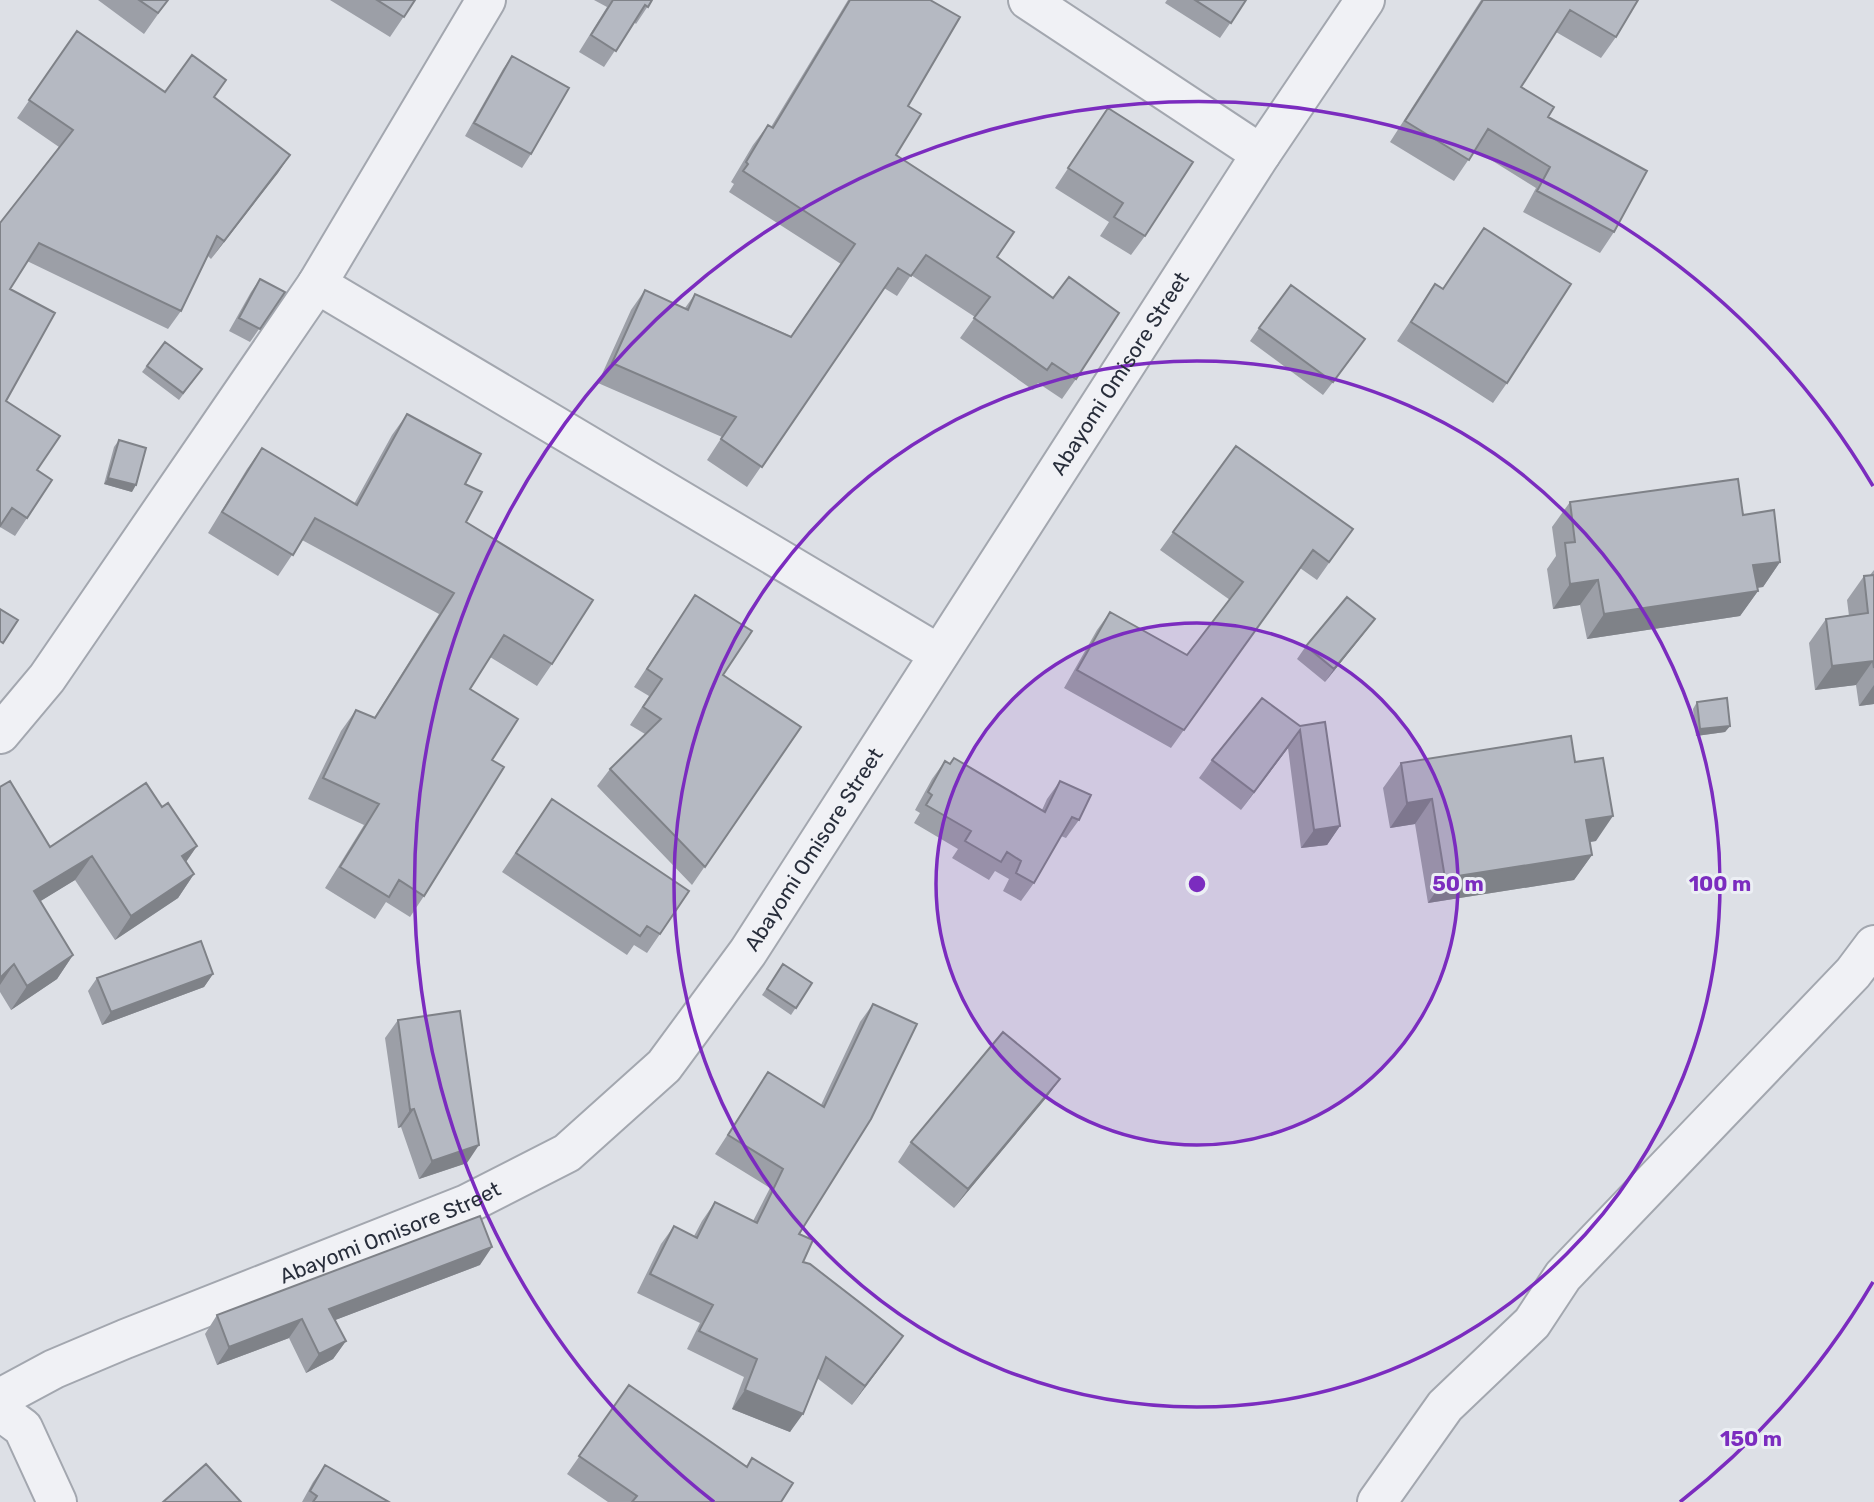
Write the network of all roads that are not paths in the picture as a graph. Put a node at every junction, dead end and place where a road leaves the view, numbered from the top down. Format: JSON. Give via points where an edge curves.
{"nodes":[{"id":1,"x":486,"y":0,"type":"edge"},
{"id":2,"x":1028,"y":0,"type":"edge"},
{"id":3,"x":1365,"y":0,"type":"edge"},
{"id":4,"x":1261,"y":153,"type":"junction"},
{"id":5,"x":317,"y":284,"type":"junction"},
{"id":6,"x":939,"y":654,"type":"junction"},
{"id":7,"x":0,"y":734,"type":"edge"},
{"id":8,"x":1874,"y":945,"type":"edge"},
{"id":9,"x":0,"y":1398,"type":"edge"},
{"id":10,"x":0,"y":1411,"type":"edge"},
{"id":11,"x":57,"y":1502,"type":"edge"},
{"id":12,"x":1377,"y":1502,"type":"edge"}],
"edges":[{"from":1,"to":5,"type":"street"},
{"from":2,"to":4,"type":"street"},
{"from":3,"to":4,"type":"street","name":"Abayomi Omisore Street"},
{"from":4,"to":6,"type":"street","name":"Abayomi Omisore Street"},
{"from":5,"to":6,"type":"street"},
{"from":5,"to":7,"type":"street","via":[[47,677]]},
{"from":6,"to":9,"type":"street","name":"Abayomi Omisore Street","via":[[748,952],[664,1066],[566,1153],[467,1204],[125,1339]]},
{"from":8,"to":12,"type":"street","via":[[1853,973],[1563,1276],[1532,1323],[1445,1406]]},
{"from":10,"to":11,"type":"street","via":[[23,1428]]}]}
